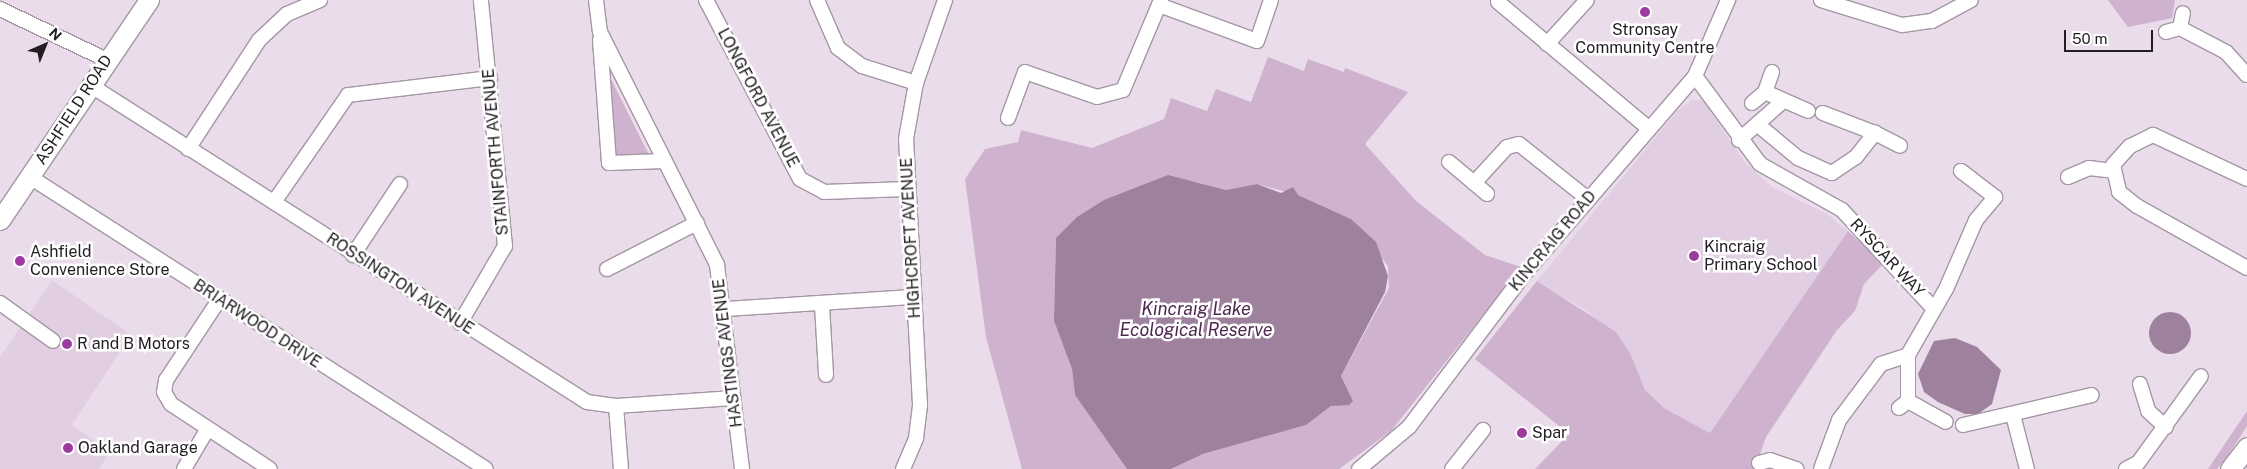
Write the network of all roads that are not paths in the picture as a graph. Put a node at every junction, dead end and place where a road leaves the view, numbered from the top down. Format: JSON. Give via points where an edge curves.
{"nodes":[{"id":1,"x":149,"y":0,"type":"edge"},
{"id":2,"x":320,"y":0,"type":"edge"},
{"id":3,"x":481,"y":0,"type":"edge"},
{"id":4,"x":596,"y":0,"type":"edge"},
{"id":5,"x":706,"y":0,"type":"edge"},
{"id":6,"x":817,"y":0,"type":"edge"},
{"id":7,"x":1271,"y":0,"type":"edge"},
{"id":8,"x":1587,"y":0,"type":"edge"},
{"id":9,"x":1728,"y":0,"type":"edge"},
{"id":10,"x":1821,"y":0,"type":"edge"},
{"id":11,"x":1971,"y":0,"type":"edge"},
{"id":12,"x":1160,"y":2,"type":"edge"},
{"id":13,"x":1498,"y":2,"type":"dead end"},
{"id":14,"x":943,"y":3,"type":"edge"},
{"id":15,"x":1848,"y":4,"type":"edge"},
{"id":16,"x":0,"y":9,"type":"edge"},
{"id":17,"x":2183,"y":13,"type":"dead end"},
{"id":18,"x":2180,"y":28,"type":"junction"},
{"id":19,"x":600,"y":32,"type":"junction"},
{"id":20,"x":2166,"y":32,"type":"dead end"},
{"id":21,"x":1547,"y":44,"type":"junction"},
{"id":22,"x":107,"y":60,"type":"junction"},
{"id":23,"x":1772,"y":72,"type":"dead end"},
{"id":24,"x":2247,"y":75,"type":"edge"},
{"id":25,"x":1695,"y":76,"type":"junction"},
{"id":26,"x":490,"y":78,"type":"junction"},
{"id":27,"x":916,"y":83,"type":"junction"},
{"id":28,"x":90,"y":85,"type":"junction"},
{"id":29,"x":1765,"y":92,"type":"junction"},
{"id":30,"x":1782,"y":102,"type":"junction"},
{"id":31,"x":1752,"y":103,"type":"dead end"},
{"id":32,"x":1808,"y":111,"type":"dead end"},
{"id":33,"x":1823,"y":113,"type":"dead end"},
{"id":34,"x":1008,"y":118,"type":"dead end"},
{"id":35,"x":1758,"y":124,"type":"junction"},
{"id":36,"x":1647,"y":127,"type":"junction"},
{"id":37,"x":1875,"y":133,"type":"junction"},
{"id":38,"x":1739,"y":140,"type":"junction"},
{"id":39,"x":1900,"y":146,"type":"dead end"},
{"id":40,"x":188,"y":149,"type":"junction"},
{"id":41,"x":664,"y":160,"type":"junction"},
{"id":42,"x":1449,"y":162,"type":"dead end"},
{"id":43,"x":1961,"y":171,"type":"dead end"},
{"id":44,"x":2113,"y":171,"type":"junction"},
{"id":45,"x":30,"y":177,"type":"junction"},
{"id":46,"x":2068,"y":177,"type":"dead end"},
{"id":47,"x":2247,"y":178,"type":"edge"},
{"id":48,"x":1474,"y":183,"type":"junction"},
{"id":49,"x":906,"y":189,"type":"junction"},
{"id":50,"x":399,"y":192,"type":"dead end"},
{"id":51,"x":1487,"y":194,"type":"dead end"},
{"id":52,"x":1588,"y":199,"type":"junction"},
{"id":53,"x":274,"y":202,"type":"junction"},
{"id":54,"x":0,"y":220,"type":"edge"},
{"id":55,"x":697,"y":223,"type":"junction"},
{"id":56,"x":353,"y":255,"type":"junction"},
{"id":57,"x":2247,"y":268,"type":"edge"},
{"id":58,"x":607,"y":269,"type":"dead end"},
{"id":59,"x":913,"y":296,"type":"junction"},
{"id":60,"x":219,"y":300,"type":"junction"},
{"id":61,"x":0,"y":303,"type":"edge"},
{"id":62,"x":822,"y":305,"type":"junction"},
{"id":63,"x":724,"y":309,"type":"junction"},
{"id":64,"x":1934,"y":309,"type":"junction"},
{"id":65,"x":460,"y":322,"type":"junction"},
{"id":66,"x":53,"y":341,"type":"dead end"},
{"id":67,"x":1908,"y":355,"type":"junction"},
{"id":68,"x":826,"y":375,"type":"dead end"},
{"id":69,"x":2201,"y":376,"type":"dead end"},
{"id":70,"x":2140,"y":384,"type":"dead end"},
{"id":71,"x":2092,"y":395,"type":"dead end"},
{"id":72,"x":734,"y":398,"type":"junction"},
{"id":73,"x":616,"y":406,"type":"junction"},
{"id":74,"x":2013,"y":415,"type":"junction"},
{"id":75,"x":1946,"y":422,"type":"dead end"},
{"id":76,"x":1964,"y":426,"type":"dead end"},
{"id":77,"x":2166,"y":427,"type":"junction"},
{"id":78,"x":207,"y":430,"type":"junction"},
{"id":79,"x":1483,"y":430,"type":"dead end"},
{"id":80,"x":2247,"y":447,"type":"edge"},
{"id":81,"x":1765,"y":462,"type":"edge"},
{"id":82,"x":1453,"y":468,"type":"edge"},
{"id":83,"x":184,"y":469,"type":"edge"},
{"id":84,"x":270,"y":469,"type":"edge"},
{"id":85,"x":486,"y":469,"type":"edge"},
{"id":86,"x":621,"y":469,"type":"edge"},
{"id":87,"x":742,"y":469,"type":"edge"},
{"id":88,"x":903,"y":469,"type":"edge"},
{"id":89,"x":1359,"y":469,"type":"edge"},
{"id":90,"x":1796,"y":469,"type":"edge"},
{"id":91,"x":1821,"y":469,"type":"edge"},
{"id":92,"x":2027,"y":469,"type":"edge"},
{"id":93,"x":2126,"y":469,"type":"edge"},
{"id":94,"x":2230,"y":469,"type":"edge"}],
"edges":[{"from":1,"to":22,"type":"street","name":"ASHFIELD ROAD"},
{"from":2,"to":40,"type":"street","via":[[287,14],[259,40]]},
{"from":3,"to":26,"type":"street","name":"STAINFORTH AVENUE"},
{"from":4,"to":19,"type":"street","name":"HASTINGS AVENUE"},
{"from":5,"to":49,"type":"street","name":"LONGFORD AVENUE","via":[[800,179],[824,192]]},
{"from":6,"to":27,"type":"street","via":[[838,48],[862,66]]},
{"from":7,"to":12,"type":"street","via":[[1257,40]]},
{"from":8,"to":21,"type":"street"},
{"from":9,"to":25,"type":"street","name":"KINCRAIG ROAD"},
{"from":10,"to":15,"type":"street"},
{"from":11,"to":15,"type":"street","via":[[1932,21],[1912,25]]},
{"from":12,"to":34,"type":"street","via":[[1123,90],[1097,97],[1025,72]]},
{"from":13,"to":21,"type":"street"},
{"from":14,"to":27,"type":"street","name":"HIGHCROFT AVENUE"},
{"from":16,"to":22,"type":"street"},
{"from":17,"to":18,"type":"street"},
{"from":18,"to":20,"type":"street"},
{"from":18,"to":24,"type":"street","via":[[2226,52]]},
{"from":19,"to":41,"type":"street","name":"HASTINGS AVENUE"},
{"from":19,"to":41,"type":"street","name":"HASTINGS AVENUE","via":[[609,163]]},
{"from":21,"to":36,"type":"street"},
{"from":22,"to":28,"type":"street","name":"ASHFIELD ROAD"},
{"from":23,"to":29,"type":"street"},
{"from":25,"to":36,"type":"street","name":"KINCRAIG ROAD"},
{"from":25,"to":38,"type":"street","name":"RYSCAR WAY","via":[[1705,84]]},
{"from":26,"to":53,"type":"street","via":[[348,95]]},
{"from":26,"to":65,"type":"street","name":"STAINFORTH AVENUE","via":[[505,246]]},
{"from":27,"to":49,"type":"street","name":"HIGHCROFT AVENUE","via":[[906,139]]},
{"from":28,"to":40,"type":"street","name":"ROSSINGTON AVENUE"},
{"from":28,"to":45,"type":"street","name":"ASHFIELD ROAD"},
{"from":29,"to":30,"type":"street"},
{"from":29,"to":31,"type":"street"},
{"from":30,"to":32,"type":"street"},
{"from":30,"to":35,"type":"street"},
{"from":33,"to":37,"type":"street"},
{"from":35,"to":37,"type":"street","via":[[1798,158],[1832,173],[1856,157]]},
{"from":35,"to":38,"type":"street"},
{"from":36,"to":52,"type":"street","name":"KINCRAIG ROAD"},
{"from":37,"to":39,"type":"street"},
{"from":38,"to":64,"type":"street","name":"RYSCAR WAY","via":[[1778,176],[1842,210]]},
{"from":40,"to":53,"type":"street","name":"ROSSINGTON AVENUE"},
{"from":41,"to":55,"type":"street","name":"HASTINGS AVENUE"},
{"from":42,"to":48,"type":"street"},
{"from":43,"to":64,"type":"street","name":"RYSCAR WAY","via":[[1994,197],[1976,220]]},
{"from":44,"to":46,"type":"street","via":[[2089,168]]},
{"from":44,"to":47,"type":"street","via":[[2121,154],[2153,135]]},
{"from":44,"to":57,"type":"street","via":[[2119,192],[2137,206]]},
{"from":45,"to":54,"type":"street","name":"ASHFIELD ROAD"},
{"from":45,"to":60,"type":"street","name":"BRIARWOOD DRIVE"},
{"from":48,"to":51,"type":"street"},
{"from":48,"to":52,"type":"street","via":[[1507,146],[1519,144]]},
{"from":49,"to":59,"type":"street","name":"HIGHCROFT AVENUE"},
{"from":50,"to":56,"type":"street"},
{"from":52,"to":89,"type":"street","name":"KINCRAIG ROAD","via":[[1409,426]]},
{"from":53,"to":56,"type":"street","name":"ROSSINGTON AVENUE"},
{"from":55,"to":58,"type":"street"},
{"from":55,"to":63,"type":"street","name":"HASTINGS AVENUE","via":[[717,265]]},
{"from":56,"to":65,"type":"street","name":"ROSSINGTON AVENUE"},
{"from":59,"to":62,"type":"street"},
{"from":59,"to":88,"type":"street","name":"HIGHCROFT AVENUE","via":[[920,405],[916,438]]},
{"from":60,"to":78,"type":"street","via":[[166,380],[164,392],[170,404]]},
{"from":60,"to":85,"type":"street","name":"BRIARWOOD DRIVE"},
{"from":61,"to":66,"type":"street"},
{"from":62,"to":63,"type":"street"},
{"from":62,"to":68,"type":"street"},
{"from":63,"to":72,"type":"street","name":"HASTINGS AVENUE"},
{"from":64,"to":67,"type":"street"},
{"from":65,"to":73,"type":"street","name":"ROSSINGTON AVENUE","via":[[587,402]]},
{"from":67,"to":75,"type":"street","via":[[1903,404]]},
{"from":67,"to":91,"type":"street","via":[[1881,364],[1839,420]]},
{"from":69,"to":77,"type":"street"},
{"from":70,"to":77,"type":"street","via":[[2148,411]]},
{"from":71,"to":74,"type":"street"},
{"from":72,"to":73,"type":"street","name":"ROSSINGTON AVENUE"},
{"from":72,"to":87,"type":"street","name":"HASTINGS AVENUE"},
{"from":73,"to":86,"type":"street"},
{"from":74,"to":76,"type":"street"},
{"from":74,"to":92,"type":"street"},
{"from":77,"to":93,"type":"street","via":[[2138,462]]},
{"from":78,"to":83,"type":"street"},
{"from":78,"to":84,"type":"street"},
{"from":79,"to":82,"type":"street"},
{"from":80,"to":94,"type":"street"},
{"from":81,"to":90,"type":"street"}]}
